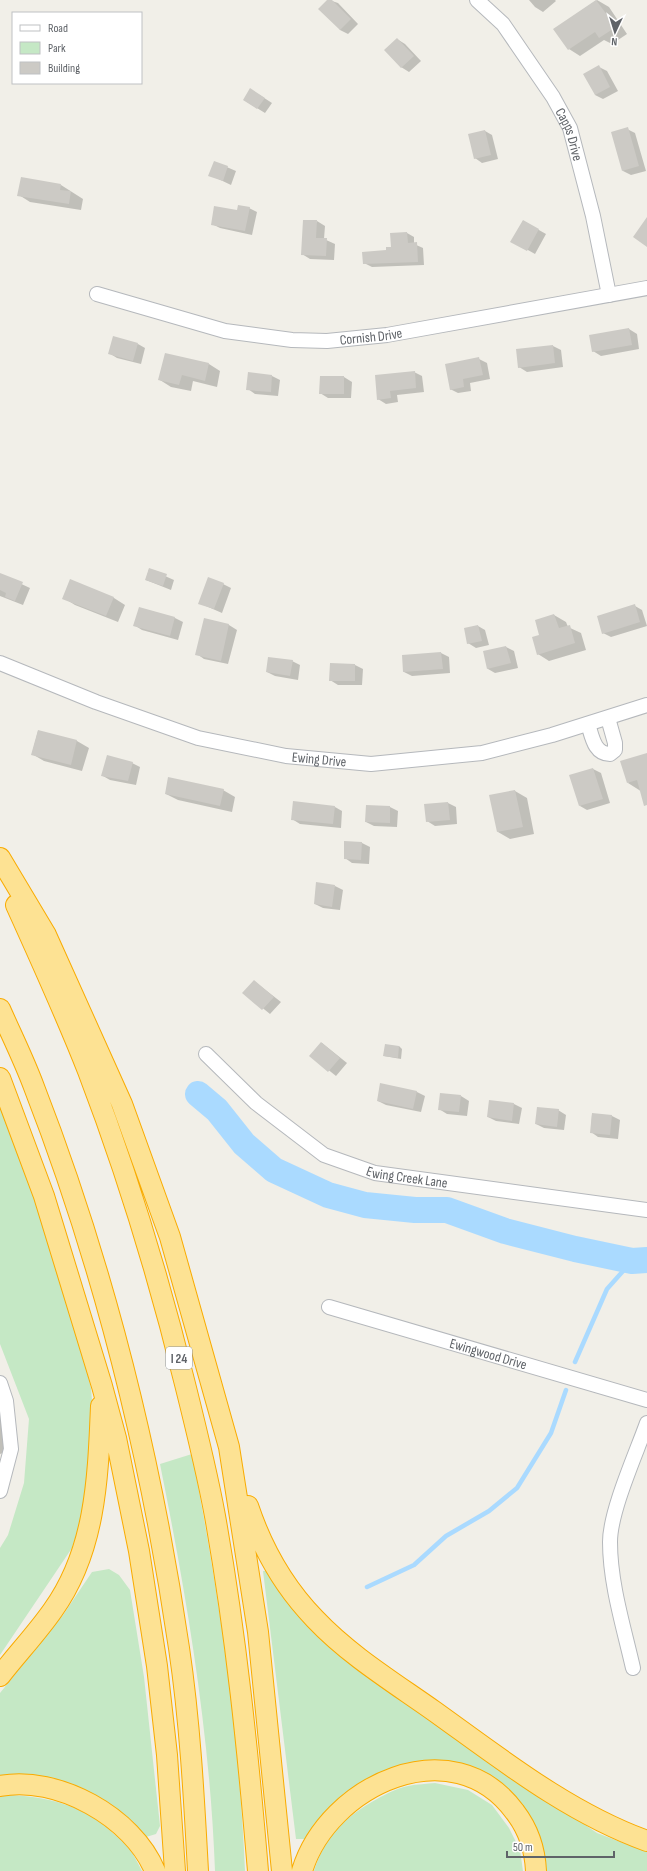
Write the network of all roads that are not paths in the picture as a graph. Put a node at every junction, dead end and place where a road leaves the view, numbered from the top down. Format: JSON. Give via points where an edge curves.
{"nodes":[{"id":1,"x":477,"y":0,"type":"edge"},
{"id":2,"x":647,"y":288,"type":"edge"},
{"id":3,"x":97,"y":294,"type":"dead end"},
{"id":4,"x":609,"y":295,"type":"junction"},
{"id":5,"x":0,"y":663,"type":"edge"},
{"id":6,"x":647,"y":705,"type":"edge"},
{"id":7,"x":608,"y":718,"type":"junction"},
{"id":8,"x":588,"y":724,"type":"junction"},
{"id":9,"x":0,"y":858,"type":"edge"},
{"id":10,"x":0,"y":871,"type":"edge"},
{"id":11,"x":0,"y":1009,"type":"edge"},
{"id":12,"x":206,"y":1054,"type":"dead end"},
{"id":13,"x":0,"y":1078,"type":"edge"},
{"id":14,"x":647,"y":1210,"type":"edge"},
{"id":15,"x":329,"y":1307,"type":"dead end"},
{"id":16,"x":0,"y":1383,"type":"edge"},
{"id":17,"x":102,"y":1386,"type":"junction"},
{"id":18,"x":647,"y":1400,"type":"edge"},
{"id":19,"x":647,"y":1423,"type":"edge"},
{"id":20,"x":230,"y":1447,"type":"junction"},
{"id":21,"x":0,"y":1491,"type":"edge"},
{"id":22,"x":632,"y":1668,"type":"dead end"},
{"id":23,"x":0,"y":1676,"type":"edge"},
{"id":24,"x":0,"y":1786,"type":"edge"},
{"id":25,"x":647,"y":1841,"type":"edge"},
{"id":26,"x":155,"y":1871,"type":"edge"},
{"id":27,"x":175,"y":1871,"type":"edge"},
{"id":28,"x":198,"y":1871,"type":"edge"},
{"id":29,"x":258,"y":1871,"type":"edge"},
{"id":30,"x":282,"y":1871,"type":"edge"},
{"id":31,"x":302,"y":1871,"type":"edge"},
{"id":32,"x":536,"y":1871,"type":"edge"}],
"edges":[{"from":1,"to":4,"type":"street","name":"Capps Drive","via":[[503,24],[553,97],[570,128],[593,216]]},
{"from":2,"to":4,"type":"street","name":"Cornish Drive"},
{"from":3,"to":4,"type":"street","name":"Cornish Drive","via":[[225,331],[285,340],[327,341],[387,335]]},
{"from":5,"to":8,"type":"street","name":"Ewing Drive","via":[[96,702],[198,738],[286,756],[371,764],[482,753]]},
{"from":6,"to":7,"type":"street","name":"Ewing Drive"},
{"from":7,"to":8,"type":"street","name":"Ewing Drive"},
{"from":7,"to":8,"type":"street","via":[[615,743],[615,750],[610,754],[600,752],[596,748]]},
{"from":9,"to":20,"type":"highway","via":[[46,935],[122,1104],[170,1237]]},
{"from":10,"to":29,"type":"highway","number":"I 24","via":[[88,1072],[141,1222],[172,1329],[214,1515],[226,1584],[246,1728]]},
{"from":11,"to":28,"type":"highway","via":[[34,1086],[73,1196],[111,1319],[137,1420],[158,1516],[179,1650],[193,1780]]},
{"from":12,"to":14,"type":"street","name":"Ewing Creek Lane","via":[[256,1103],[324,1155],[375,1173]]},
{"from":13,"to":17,"type":"highway","via":[[44,1196]]},
{"from":15,"to":18,"type":"street","name":"Ewingwood Drive"},
{"from":16,"to":21,"type":"street","via":[[6,1401],[11,1449]]},
{"from":17,"to":23,"type":"highway","via":[[99,1471],[87,1540],[54,1610]]},
{"from":17,"to":27,"type":"highway","via":[[116,1438],[157,1666],[167,1755]]},
{"from":19,"to":22,"type":"street","via":[[616,1509],[610,1542],[614,1581]]},
{"from":20,"to":25,"type":"highway","via":[[255,1528],[276,1570],[315,1619],[376,1670],[565,1802]]},
{"from":20,"to":30,"type":"highway","via":[[258,1632]]},
{"from":24,"to":26,"type":"highway","via":[[36,1786],[78,1797],[121,1825],[140,1847]]},
{"from":31,"to":32,"type":"highway","via":[[314,1841],[344,1807],[378,1784],[405,1774],[427,1770],[448,1770],[466,1775],[482,1782],[510,1805],[532,1843]]}]}
